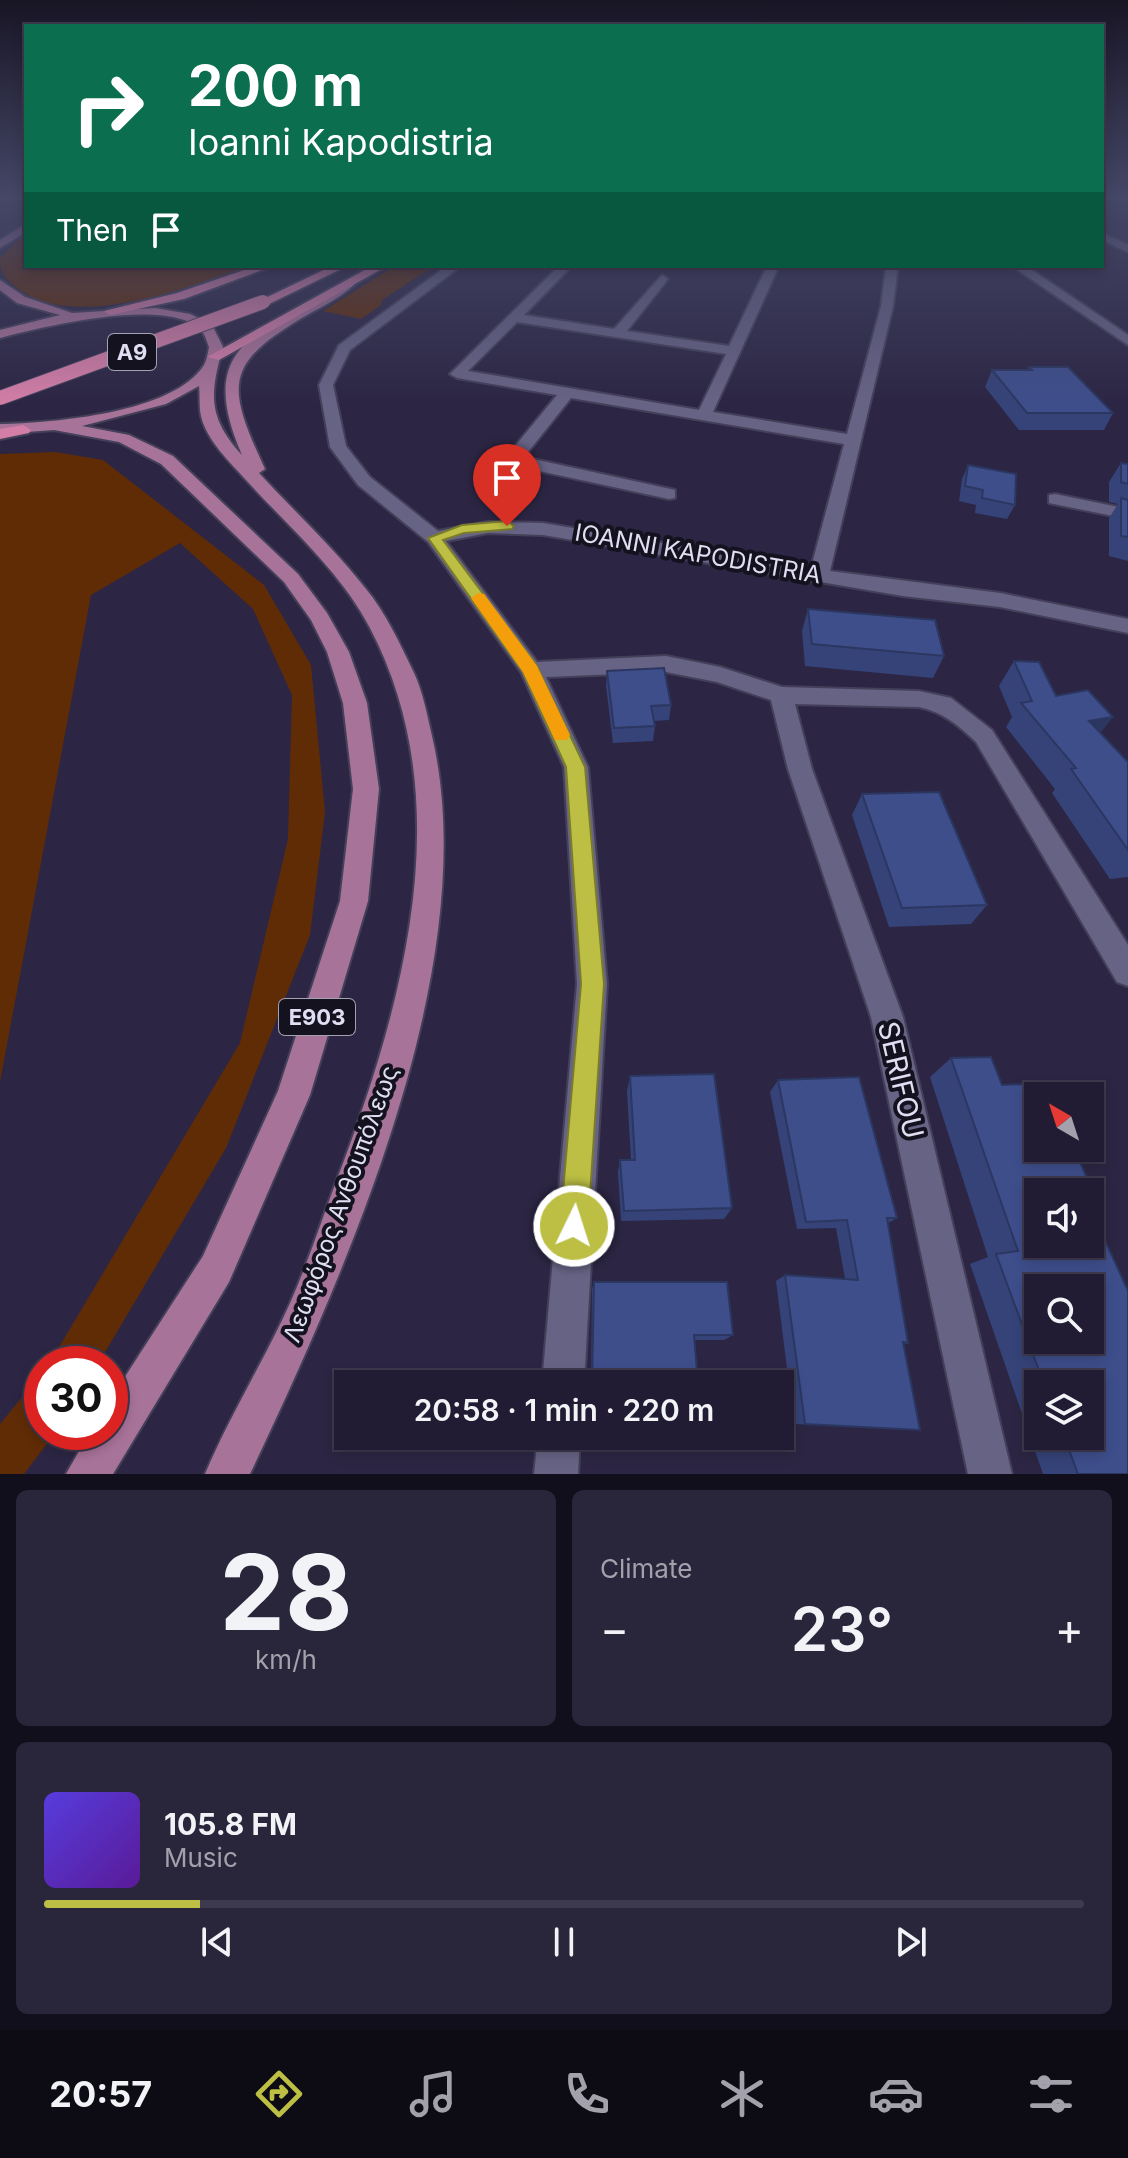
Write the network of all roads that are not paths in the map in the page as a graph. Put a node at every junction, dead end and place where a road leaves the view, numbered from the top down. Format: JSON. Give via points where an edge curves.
{"nodes":[{"id":1,"x":261,"y":268,"type":"edge"},
{"id":2,"x":307,"y":268,"type":"edge"},
{"id":3,"x":337,"y":268,"type":"edge"},
{"id":4,"x":378,"y":268,"type":"edge"},
{"id":5,"x":452,"y":268,"type":"edge"},
{"id":6,"x":564,"y":268,"type":"edge"},
{"id":7,"x":772,"y":268,"type":"edge"},
{"id":8,"x":892,"y":268,"type":"edge"},
{"id":9,"x":1021,"y":268,"type":"edge"},
{"id":10,"x":662,"y":279,"type":"dead end"},
{"id":11,"x":0,"y":284,"type":"edge"},
{"id":12,"x":348,"y":285,"type":"junction"},
{"id":13,"x":110,"y":311,"type":"junction"},
{"id":14,"x":76,"y":315,"type":"junction"},
{"id":15,"x":516,"y":318,"type":"junction"},
{"id":16,"x":618,"y":333,"type":"junction"},
{"id":17,"x":0,"y":334,"type":"edge"},
{"id":18,"x":1128,"y":341,"type":"edge"},
{"id":19,"x":734,"y":351,"type":"junction"},
{"id":20,"x":210,"y":364,"type":"junction"},
{"id":21,"x":0,"y":382,"type":"edge"},
{"id":22,"x":567,"y":393,"type":"junction"},
{"id":23,"x":0,"y":398,"type":"edge"},
{"id":24,"x":704,"y":416,"type":"junction"},
{"id":25,"x":59,"y":427,"type":"junction"},
{"id":26,"x":23,"y":430,"type":"joint"},
{"id":27,"x":0,"y":432,"type":"edge"},
{"id":28,"x":852,"y":440,"type":"junction"},
{"id":29,"x":669,"y":494,"type":"dead end"},
{"id":30,"x":1055,"y":499,"type":"dead end"},
{"id":31,"x":1128,"y":514,"type":"edge"},
{"id":32,"x":293,"y":525,"type":"junction"},
{"id":33,"x":435,"y":538,"type":"junction"},
{"id":34,"x":819,"y":575,"type":"junction"},
{"id":35,"x":1128,"y":626,"type":"edge"},
{"id":36,"x":531,"y":670,"type":"junction"},
{"id":37,"x":781,"y":695,"type":"junction"},
{"id":38,"x":1128,"y":972,"type":"edge"},
{"id":39,"x":564,"y":1370,"type":"edge"},
{"id":40,"x":558,"y":1450,"type":"edge"},
{"id":41,"x":88,"y":1474,"type":"edge"},
{"id":42,"x":227,"y":1474,"type":"edge"},
{"id":43,"x":556,"y":1474,"type":"edge"},
{"id":44,"x":990,"y":1474,"type":"edge"}],
"edges":[{"from":1,"to":13,"type":"highway","via":[[180,296]]},
{"from":2,"to":21,"type":"highway","number":"A9"},
{"from":3,"to":23,"type":"highway","number":"A9","bridge":true,"via":[[263,302]]},
{"from":4,"to":12,"type":"highway"},
{"from":5,"to":33,"type":"street","via":[[344,348],[326,385],[338,447],[364,481]]},
{"from":6,"to":15,"type":"street"},
{"from":7,"to":19,"type":"street"},
{"from":8,"to":28,"type":"street"},
{"from":9,"to":18,"type":"street"},
{"from":10,"to":16,"type":"street"},
{"from":11,"to":14,"type":"main road","via":[[21,300]]},
{"from":12,"to":20,"type":"highway","via":[[239,340]]},
{"from":12,"to":32,"type":"main road","via":[[252,344],[236,361],[228,384],[239,434]]},
{"from":13,"to":14,"type":"main road"},
{"from":13,"to":20,"type":"main road","via":[[162,313],[200,325],[216,344]]},
{"from":14,"to":17,"type":"main road"},
{"from":15,"to":16,"type":"street"},
{"from":15,"to":22,"type":"street","via":[[457,374]]},
{"from":16,"to":19,"type":"street"},
{"from":19,"to":24,"type":"street"},
{"from":20,"to":25,"type":"main road","via":[[188,385],[143,407]]},
{"from":20,"to":32,"type":"main road","name":"Λεωφόρος Ανθουπόλεως","via":[[209,418],[225,446]]},
{"from":22,"to":24,"type":"street"},
{"from":22,"to":29,"type":"street","via":[[513,460]]},
{"from":24,"to":28,"type":"street"},
{"from":25,"to":26,"type":"main road"},
{"from":25,"to":41,"type":"main road","number":"E903","via":[[123,438],[167,460],[291,578],[338,652],[355,703],[366,789],[354,901],[293,1095],[216,1269]]},
{"from":26,"to":27,"type":"highway"},
{"from":28,"to":34,"type":"street"},
{"from":30,"to":31,"type":"street"},
{"from":32,"to":42,"type":"main road","name":"Λεωφόρος Ανθουπόλεως","via":[[360,594],[404,676],[427,768],[427,903],[414,989],[380,1111],[307,1310]]},
{"from":33,"to":34,"type":"street","name":"IOANNI KAPODISTRIA","via":[[462,529],[543,529]]},
{"from":33,"to":36,"type":"street"},
{"from":34,"to":35,"type":"street","name":"IOANNI KAPODISTRIA","via":[[1000,600]]},
{"from":36,"to":37,"type":"street","via":[[666,664]]},
{"from":36,"to":39,"type":"street","via":[[576,767],[592,984]]},
{"from":37,"to":38,"type":"street","via":[[919,699],[943,704],[965,718],[984,736]]},
{"from":37,"to":44,"type":"street","name":"SERIFOU","via":[[800,769],[887,1017]]},
{"from":40,"to":43,"type":"street"}]}
